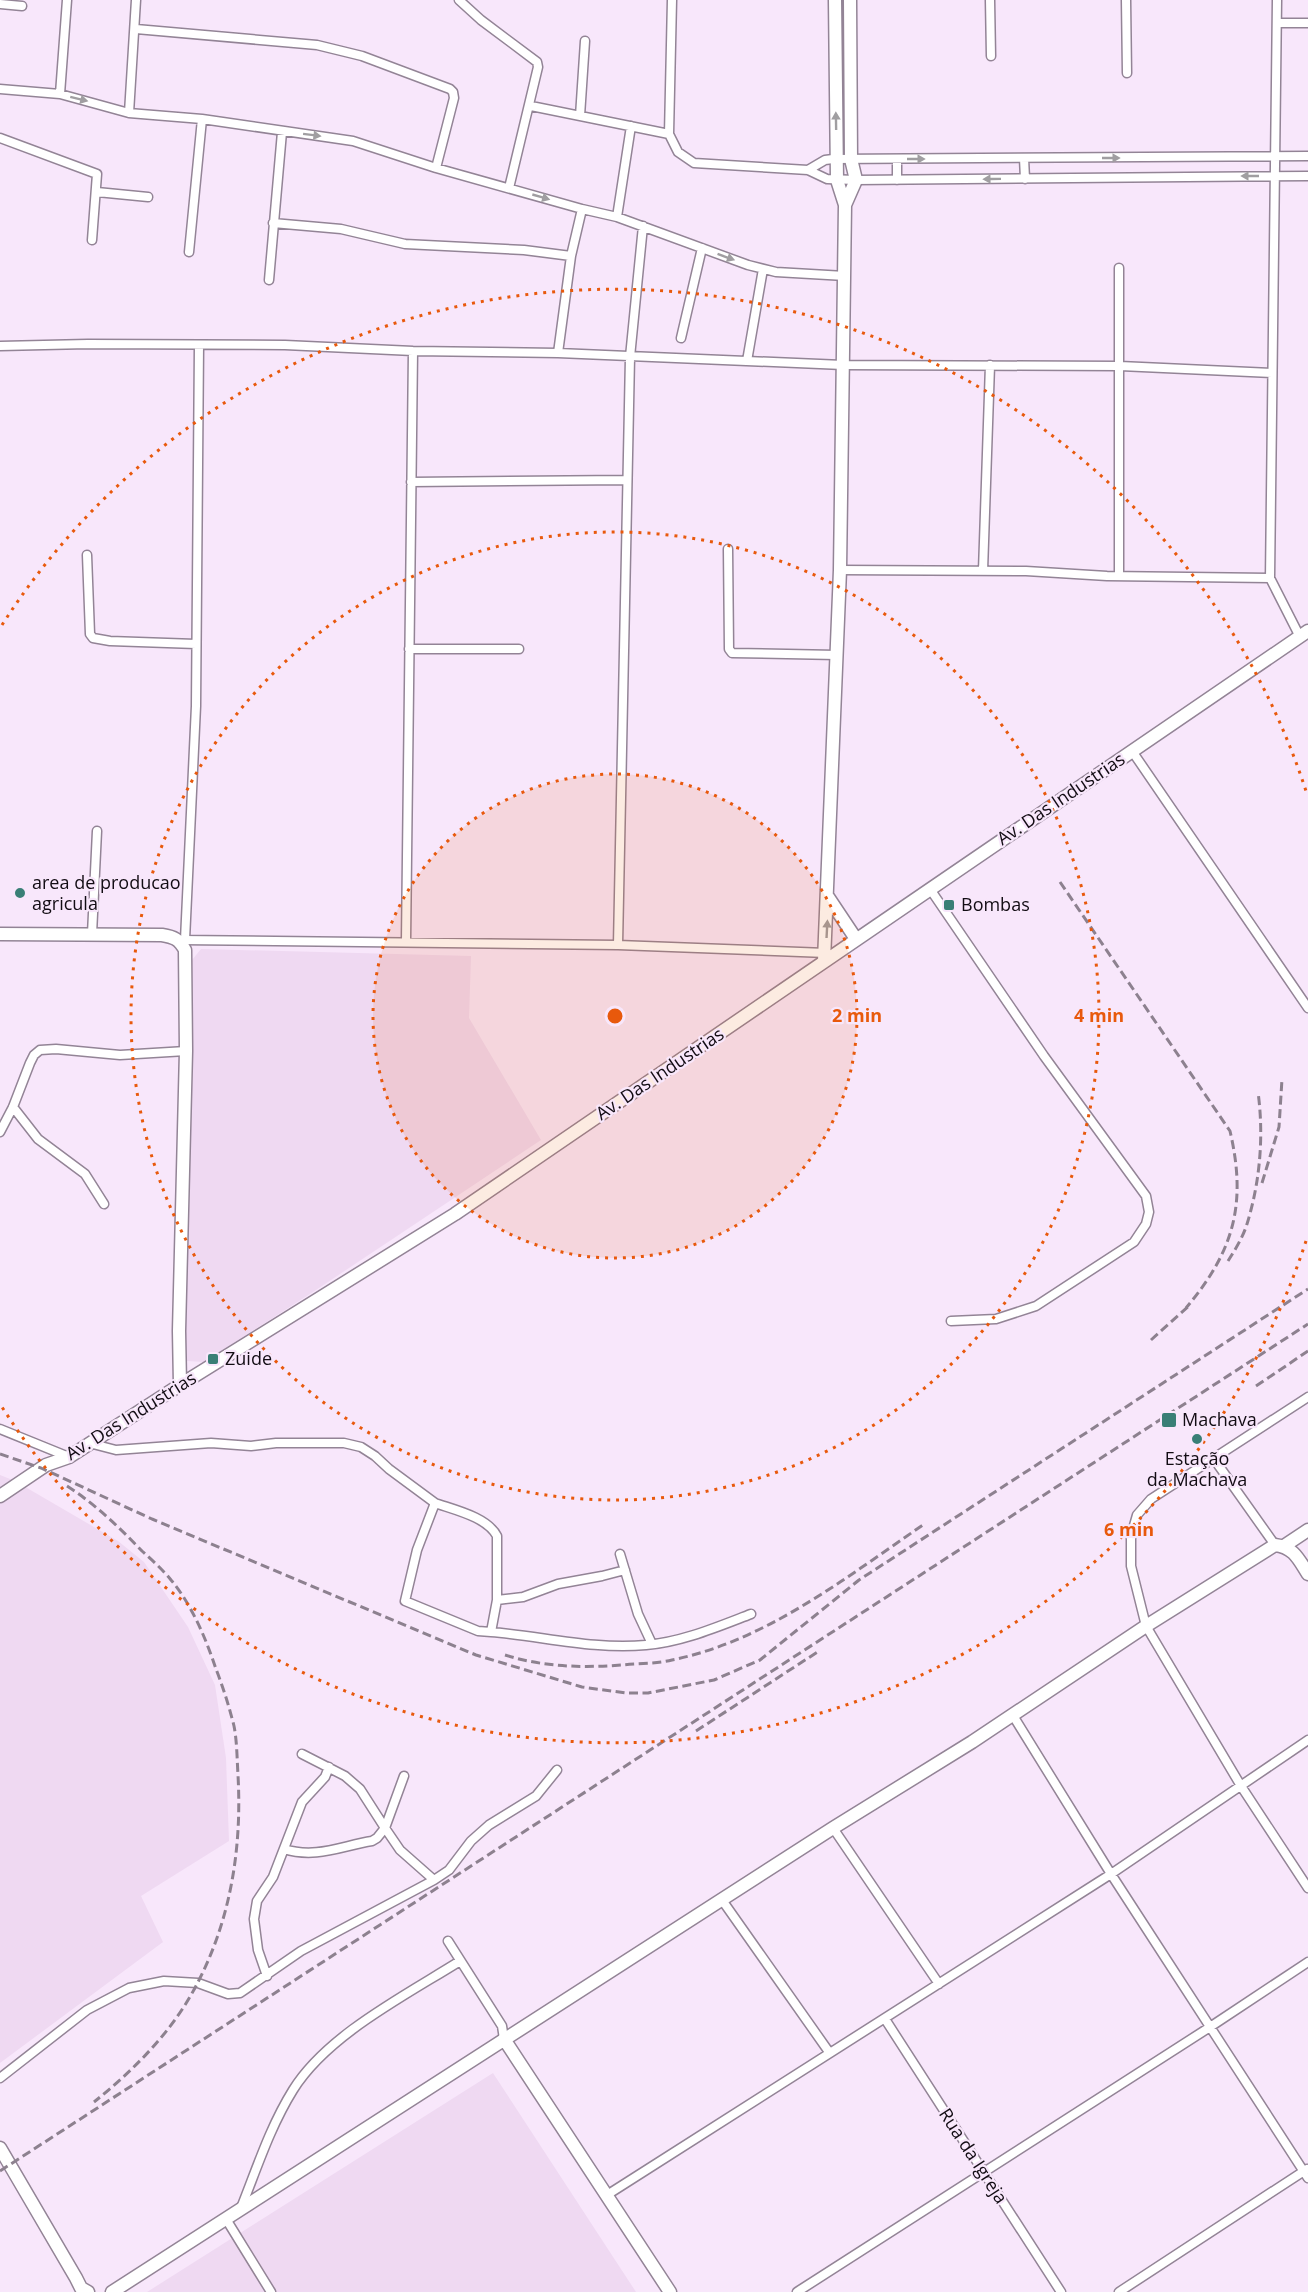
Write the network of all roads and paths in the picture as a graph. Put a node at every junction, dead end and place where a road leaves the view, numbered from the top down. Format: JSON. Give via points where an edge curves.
{"nodes":[{"id":1,"x":67,"y":0,"type":"edge"},
{"id":2,"x":136,"y":0,"type":"edge"},
{"id":3,"x":459,"y":0,"type":"edge"},
{"id":4,"x":672,"y":0,"type":"edge"},
{"id":5,"x":835,"y":0,"type":"edge"},
{"id":6,"x":850,"y":0,"type":"edge"},
{"id":7,"x":990,"y":0,"type":"edge"},
{"id":8,"x":1126,"y":0,"type":"edge"},
{"id":9,"x":1277,"y":0,"type":"edge"},
{"id":10,"x":0,"y":4,"type":"edge"},
{"id":11,"x":22,"y":6,"type":"dead end"},
{"id":12,"x":1278,"y":23,"type":"junction"},
{"id":13,"x":1308,"y":23,"type":"edge"},
{"id":14,"x":136,"y":29,"type":"junction"},
{"id":15,"x":585,"y":41,"type":"dead end"},
{"id":16,"x":991,"y":56,"type":"dead end"},
{"id":17,"x":1127,"y":73,"type":"dead end"},
{"id":18,"x":0,"y":89,"type":"edge"},
{"id":19,"x":60,"y":94,"type":"junction"},
{"id":20,"x":531,"y":106,"type":"junction"},
{"id":21,"x":129,"y":113,"type":"junction"},
{"id":22,"x":579,"y":116,"type":"junction"},
{"id":23,"x":202,"y":119,"type":"junction"},
{"id":24,"x":631,"y":126,"type":"junction"},
{"id":25,"x":282,"y":132,"type":"junction"},
{"id":26,"x":669,"y":134,"type":"junction"},
{"id":27,"x":0,"y":138,"type":"edge"},
{"id":28,"x":1276,"y":156,"type":"junction"},
{"id":29,"x":1308,"y":156,"type":"edge"},
{"id":30,"x":1024,"y":158,"type":"junction"},
{"id":31,"x":837,"y":159,"type":"junction"},
{"id":32,"x":851,"y":159,"type":"junction"},
{"id":33,"x":897,"y":159,"type":"junction"},
{"id":34,"x":436,"y":168,"type":"junction"},
{"id":35,"x":808,"y":170,"type":"junction"},
{"id":36,"x":1276,"y":176,"type":"junction"},
{"id":37,"x":1308,"y":176,"type":"edge"},
{"id":38,"x":1025,"y":178,"type":"junction"},
{"id":39,"x":837,"y":180,"type":"junction"},
{"id":40,"x":856,"y":180,"type":"junction"},
{"id":41,"x":897,"y":180,"type":"junction"},
{"id":42,"x":509,"y":188,"type":"junction"},
{"id":43,"x":97,"y":192,"type":"junction"},
{"id":44,"x":148,"y":197,"type":"dead end"},
{"id":45,"x":845,"y":205,"type":"junction"},
{"id":46,"x":582,"y":209,"type":"junction"},
{"id":47,"x":617,"y":217,"type":"junction"},
{"id":48,"x":273,"y":223,"type":"junction"},
{"id":49,"x":643,"y":226,"type":"junction"},
{"id":50,"x":92,"y":240,"type":"dead end"},
{"id":51,"x":702,"y":248,"type":"junction"},
{"id":52,"x":189,"y":252,"type":"dead end"},
{"id":53,"x":571,"y":256,"type":"junction"},
{"id":54,"x":763,"y":268,"type":"junction"},
{"id":55,"x":1119,"y":268,"type":"dead end"},
{"id":56,"x":845,"y":276,"type":"junction"},
{"id":57,"x":269,"y":280,"type":"dead end"},
{"id":58,"x":681,"y":338,"type":"dead end"},
{"id":59,"x":199,"y":345,"type":"junction"},
{"id":60,"x":0,"y":346,"type":"edge"},
{"id":61,"x":413,"y":351,"type":"junction"},
{"id":62,"x":558,"y":353,"type":"junction"},
{"id":63,"x":630,"y":357,"type":"junction"},
{"id":64,"x":747,"y":361,"type":"junction"},
{"id":65,"x":843,"y":365,"type":"junction"},
{"id":66,"x":990,"y":365,"type":"junction"},
{"id":67,"x":1120,"y":366,"type":"junction"},
{"id":68,"x":1272,"y":373,"type":"junction"},
{"id":69,"x":627,"y":480,"type":"junction"},
{"id":70,"x":411,"y":482,"type":"junction"},
{"id":71,"x":728,"y":549,"type":"dead end"},
{"id":72,"x":87,"y":555,"type":"dead end"},
{"id":73,"x":840,"y":570,"type":"junction"},
{"id":74,"x":983,"y":571,"type":"junction"},
{"id":75,"x":1119,"y":576,"type":"junction"},
{"id":76,"x":1270,"y":578,"type":"junction"},
{"id":77,"x":1304,"y":634,"type":"edge"},
{"id":78,"x":196,"y":644,"type":"junction"},
{"id":79,"x":410,"y":649,"type":"junction"},
{"id":80,"x":519,"y":650,"type":"dead end"},
{"id":81,"x":837,"y":655,"type":"junction"},
{"id":82,"x":1132,"y":751,"type":"junction"},
{"id":83,"x":97,"y":831,"type":"dead end"},
{"id":84,"x":930,"y":889,"type":"junction"},
{"id":85,"x":828,"y":897,"type":"junction"},
{"id":86,"x":0,"y":934,"type":"edge"},
{"id":87,"x":92,"y":934,"type":"junction"},
{"id":88,"x":856,"y":939,"type":"junction"},
{"id":89,"x":183,"y":940,"type":"junction"},
{"id":90,"x":406,"y":941,"type":"junction"},
{"id":91,"x":618,"y":945,"type":"junction"},
{"id":92,"x":825,"y":957,"type":"junction"},
{"id":93,"x":1308,"y":1008,"type":"edge"},
{"id":94,"x":186,"y":1051,"type":"junction"},
{"id":95,"x":13,"y":1107,"type":"junction"},
{"id":96,"x":0,"y":1132,"type":"edge"},
{"id":97,"x":104,"y":1204,"type":"dead end"},
{"id":98,"x":951,"y":1321,"type":"dead end"},
{"id":99,"x":180,"y":1385,"type":"junction"},
{"id":100,"x":1308,"y":1397,"type":"edge"},
{"id":101,"x":0,"y":1429,"type":"edge"},
{"id":102,"x":89,"y":1443,"type":"junction"},
{"id":103,"x":69,"y":1457,"type":"junction"},
{"id":104,"x":1214,"y":1459,"type":"junction"},
{"id":105,"x":0,"y":1496,"type":"edge"},
{"id":106,"x":435,"y":1503,"type":"junction"},
{"id":107,"x":1308,"y":1530,"type":"edge"},
{"id":108,"x":1280,"y":1546,"type":"junction"},
{"id":109,"x":620,"y":1554,"type":"dead end"},
{"id":110,"x":625,"y":1570,"type":"junction"},
{"id":111,"x":1308,"y":1574,"type":"edge"},
{"id":112,"x":497,"y":1600,"type":"junction"},
{"id":113,"x":751,"y":1614,"type":"dead end"},
{"id":114,"x":1146,"y":1626,"type":"junction"},
{"id":115,"x":490,"y":1632,"type":"junction"},
{"id":116,"x":652,"y":1644,"type":"junction"},
{"id":117,"x":1012,"y":1714,"type":"junction"},
{"id":118,"x":1308,"y":1740,"type":"edge"},
{"id":119,"x":302,"y":1754,"type":"dead end"},
{"id":120,"x":329,"y":1767,"type":"junction"},
{"id":121,"x":557,"y":1770,"type":"dead end"},
{"id":122,"x":404,"y":1776,"type":"dead end"},
{"id":123,"x":1241,"y":1786,"type":"junction"},
{"id":124,"x":385,"y":1828,"type":"junction"},
{"id":125,"x":833,"y":1828,"type":"junction"},
{"id":126,"x":284,"y":1850,"type":"junction"},
{"id":127,"x":1111,"y":1874,"type":"junction"},
{"id":128,"x":434,"y":1880,"type":"junction"},
{"id":129,"x":1308,"y":1888,"type":"edge"},
{"id":130,"x":722,"y":1900,"type":"junction"},
{"id":131,"x":448,"y":1941,"type":"dead end"},
{"id":132,"x":460,"y":1961,"type":"junction"},
{"id":133,"x":1308,"y":1962,"type":"edge"},
{"id":134,"x":267,"y":1976,"type":"junction"},
{"id":135,"x":939,"y":1984,"type":"junction"},
{"id":136,"x":885,"y":2019,"type":"junction"},
{"id":137,"x":1210,"y":2027,"type":"junction"},
{"id":138,"x":504,"y":2039,"type":"junction"},
{"id":139,"x":829,"y":2052,"type":"junction"},
{"id":140,"x":0,"y":2078,"type":"edge"},
{"id":141,"x":0,"y":2148,"type":"edge"},
{"id":142,"x":1306,"y":2172,"type":"edge"},
{"id":143,"x":983,"y":2173,"type":"junction"},
{"id":144,"x":607,"y":2195,"type":"junction"},
{"id":145,"x":241,"y":2209,"type":"junction"},
{"id":146,"x":226,"y":2219,"type":"junction"},
{"id":147,"x":81,"y":2290,"type":"edge"},
{"id":148,"x":112,"y":2292,"type":"edge"},
{"id":149,"x":271,"y":2292,"type":"edge"},
{"id":150,"x":670,"y":2292,"type":"edge"},
{"id":151,"x":797,"y":2292,"type":"edge"},
{"id":152,"x":1060,"y":2292,"type":"edge"},
{"id":153,"x":1119,"y":2292,"type":"edge"}],
"edges":[{"from":1,"to":19,"type":"street"},
{"from":2,"to":14,"type":"street"},
{"from":3,"to":20,"type":"street","via":[[537,62]]},
{"from":4,"to":26,"type":"street"},
{"from":31,"to":5,"type":"street","one_way":true},
{"from":6,"to":32,"type":"street"},
{"from":7,"to":16,"type":"street"},
{"from":8,"to":17,"type":"street"},
{"from":9,"to":12,"type":"street"},
{"from":10,"to":11,"type":"street"},
{"from":12,"to":13,"type":"street"},
{"from":12,"to":28,"type":"street"},
{"from":14,"to":21,"type":"street"},
{"from":14,"to":34,"type":"street","via":[[317,45],[362,56],[450,89],[454,98]]},
{"from":15,"to":22,"type":"street"},
{"from":18,"to":19,"type":"street"},
{"from":19,"to":21,"type":"street","one_way":true},
{"from":20,"to":22,"type":"street"},
{"from":20,"to":42,"type":"street"},
{"from":21,"to":23,"type":"street"},
{"from":22,"to":24,"type":"street"},
{"from":23,"to":25,"type":"street"},
{"from":23,"to":52,"type":"street"},
{"from":24,"to":26,"type":"street"},
{"from":24,"to":47,"type":"street"},
{"from":25,"to":34,"type":"street","one_way":true,"via":[[353,141]]},
{"from":25,"to":48,"type":"street"},
{"from":26,"to":35,"type":"street","via":[[678,152],[694,163]]},
{"from":27,"to":43,"type":"street","via":[[95,173]]},
{"from":28,"to":29,"type":"street"},
{"from":30,"to":28,"type":"street","one_way":true},
{"from":28,"to":36,"type":"street"},
{"from":33,"to":30,"type":"street","one_way":true},
{"from":30,"to":38,"type":"street"},
{"from":31,"to":32,"type":"street"},
{"from":31,"to":35,"type":"street","via":[[825,160]]},
{"from":31,"to":39,"type":"street"},
{"from":32,"to":33,"type":"street"},
{"from":32,"to":40,"type":"street"},
{"from":33,"to":41,"type":"street"},
{"from":34,"to":42,"type":"street"},
{"from":35,"to":39,"type":"street"},
{"from":36,"to":37,"type":"street"},
{"from":36,"to":38,"type":"street","one_way":true},
{"from":36,"to":68,"type":"street"},
{"from":38,"to":41,"type":"street","one_way":true},
{"from":39,"to":40,"type":"street"},
{"from":39,"to":45,"type":"street"},
{"from":40,"to":41,"type":"street"},
{"from":40,"to":45,"type":"street"},
{"from":42,"to":46,"type":"street","one_way":true},
{"from":43,"to":44,"type":"street"},
{"from":43,"to":50,"type":"street"},
{"from":45,"to":56,"type":"street"},
{"from":46,"to":47,"type":"street"},
{"from":46,"to":53,"type":"street"},
{"from":47,"to":49,"type":"street"},
{"from":48,"to":53,"type":"street","via":[[340,229],[405,244]]},
{"from":48,"to":57,"type":"street"},
{"from":49,"to":51,"type":"street"},
{"from":49,"to":63,"type":"street"},
{"from":51,"to":54,"type":"street","one_way":true},
{"from":51,"to":58,"type":"street"},
{"from":53,"to":62,"type":"street"},
{"from":54,"to":56,"type":"street"},
{"from":54,"to":64,"type":"street"},
{"from":55,"to":67,"type":"street"},
{"from":56,"to":65,"type":"street"},
{"from":59,"to":60,"type":"street"},
{"from":59,"to":61,"type":"street"},
{"from":59,"to":78,"type":"street"},
{"from":61,"to":62,"type":"street"},
{"from":61,"to":70,"type":"street"},
{"from":62,"to":63,"type":"street"},
{"from":63,"to":64,"type":"street"},
{"from":63,"to":69,"type":"street"},
{"from":64,"to":65,"type":"street"},
{"from":65,"to":66,"type":"street"},
{"from":65,"to":73,"type":"street"},
{"from":66,"to":67,"type":"street"},
{"from":66,"to":74,"type":"street"},
{"from":67,"to":68,"type":"street"},
{"from":67,"to":75,"type":"street"},
{"from":68,"to":76,"type":"street"},
{"from":69,"to":70,"type":"street"},
{"from":69,"to":91,"type":"street"},
{"from":70,"to":79,"type":"street"},
{"from":71,"to":81,"type":"street","via":[[732,653]]},
{"from":72,"to":78,"type":"street","via":[[93,638]]},
{"from":73,"to":74,"type":"street"},
{"from":73,"to":81,"type":"street"},
{"from":74,"to":75,"type":"street"},
{"from":75,"to":76,"type":"street"},
{"from":76,"to":77,"type":"street"},
{"from":77,"to":82,"type":"street","name":"Av. Das Industrias"},
{"from":78,"to":89,"type":"street"},
{"from":79,"to":80,"type":"street"},
{"from":79,"to":90,"type":"street"},
{"from":81,"to":85,"type":"street"},
{"from":82,"to":84,"type":"street","name":"Av. Das Industrias"},
{"from":82,"to":93,"type":"street"},
{"from":83,"to":87,"type":"street"},
{"from":84,"to":88,"type":"street","name":"Av. Das Industrias"},
{"from":84,"to":98,"type":"street","via":[[1142,1190],[1149,1212],[1134,1242],[1036,1306],[996,1319]]},
{"from":85,"to":88,"type":"street"},
{"from":92,"to":85,"type":"street","one_way":true},
{"from":86,"to":87,"type":"street"},
{"from":87,"to":89,"type":"street","via":[[162,935]]},
{"from":88,"to":92,"type":"street","name":"Av. Das Industrias"},
{"from":89,"to":90,"type":"street"},
{"from":89,"to":94,"type":"street","via":[[187,960]]},
{"from":90,"to":91,"type":"street"},
{"from":91,"to":92,"type":"street"},
{"from":92,"to":99,"type":"street","name":"Av. Das Industrias","via":[[455,1214]]},
{"from":94,"to":95,"type":"street","via":[[120,1055],[40,1050],[30,1063]]},
{"from":94,"to":99,"type":"street"},
{"from":95,"to":96,"type":"street"},
{"from":95,"to":97,"type":"street","via":[[38,1139],[85,1174]]},
{"from":99,"to":102,"type":"street","name":"Av. Das Industrias"},
{"from":100,"to":104,"type":"street"},
{"from":101,"to":103,"type":"street"},
{"from":102,"to":103,"type":"street","name":"Av. Das Industrias"},
{"from":102,"to":106,"type":"street","via":[[116,1450],[211,1443],[344,1443],[375,1456]]},
{"from":103,"to":105,"type":"street","name":"Av. Das Industrias","via":[[46,1465]]},
{"from":104,"to":108,"type":"street"},
{"from":104,"to":114,"type":"street","via":[[1151,1498],[1137,1515],[1131,1536],[1131,1566]]},
{"from":106,"to":112,"type":"street","via":[[493,1528],[497,1536]]},
{"from":106,"to":115,"type":"street","via":[[417,1550],[405,1601]]},
{"from":107,"to":108,"type":"street"},
{"from":108,"to":111,"type":"street","via":[[1292,1550]]},
{"from":108,"to":114,"type":"street"},
{"from":109,"to":110,"type":"street"},
{"from":110,"to":112,"type":"street","via":[[558,1584],[523,1597]]},
{"from":110,"to":116,"type":"street"},
{"from":112,"to":115,"type":"street"},
{"from":113,"to":116,"type":"street","via":[[692,1636]]},
{"from":114,"to":117,"type":"street"},
{"from":114,"to":123,"type":"street"},
{"from":115,"to":116,"type":"street","via":[[579,1643]]},
{"from":117,"to":125,"type":"street"},
{"from":117,"to":127,"type":"street"},
{"from":118,"to":123,"type":"street"},
{"from":119,"to":120,"type":"street"},
{"from":120,"to":124,"type":"street","via":[[360,1789]]},
{"from":120,"to":126,"type":"street","via":[[326,1777],[302,1802]]},
{"from":121,"to":128,"type":"street","via":[[536,1796],[489,1825],[449,1870]]},
{"from":122,"to":124,"type":"street"},
{"from":123,"to":127,"type":"street"},
{"from":123,"to":129,"type":"street"},
{"from":124,"to":126,"type":"street","via":[[372,1841],[314,1854]]},
{"from":124,"to":128,"type":"street","via":[[400,1850]]},
{"from":125,"to":130,"type":"street"},
{"from":125,"to":135,"type":"street"},
{"from":126,"to":134,"type":"street","via":[[257,1901],[254,1918],[258,1950]]},
{"from":127,"to":135,"type":"street"},
{"from":127,"to":137,"type":"street"},
{"from":128,"to":134,"type":"street","via":[[301,1951]]},
{"from":130,"to":138,"type":"street"},
{"from":130,"to":139,"type":"street"},
{"from":131,"to":132,"type":"street"},
{"from":132,"to":138,"type":"street","via":[[502,2026]]},
{"from":132,"to":145,"type":"street","via":[[372,2015],[323,2055],[294,2088],[274,2124]]},
{"from":133,"to":137,"type":"street"},
{"from":134,"to":140,"type":"street","via":[[240,1993],[228,1994],[198,1983],[164,1981],[129,1988],[87,2010]]},
{"from":135,"to":136,"type":"street"},
{"from":136,"to":139,"type":"street"},
{"from":136,"to":143,"type":"street","name":"Rua da Igreja"},
{"from":137,"to":142,"type":"street"},
{"from":137,"to":143,"type":"street"},
{"from":138,"to":144,"type":"street"},
{"from":138,"to":145,"type":"street"},
{"from":139,"to":144,"type":"street"},
{"from":141,"to":147,"type":"street"},
{"from":142,"to":153,"type":"street"},
{"from":143,"to":151,"type":"street"},
{"from":143,"to":152,"type":"street","name":"Rua da Igreja"},
{"from":144,"to":150,"type":"street"},
{"from":145,"to":146,"type":"street"},
{"from":146,"to":148,"type":"street"},
{"from":146,"to":149,"type":"street"}]}
